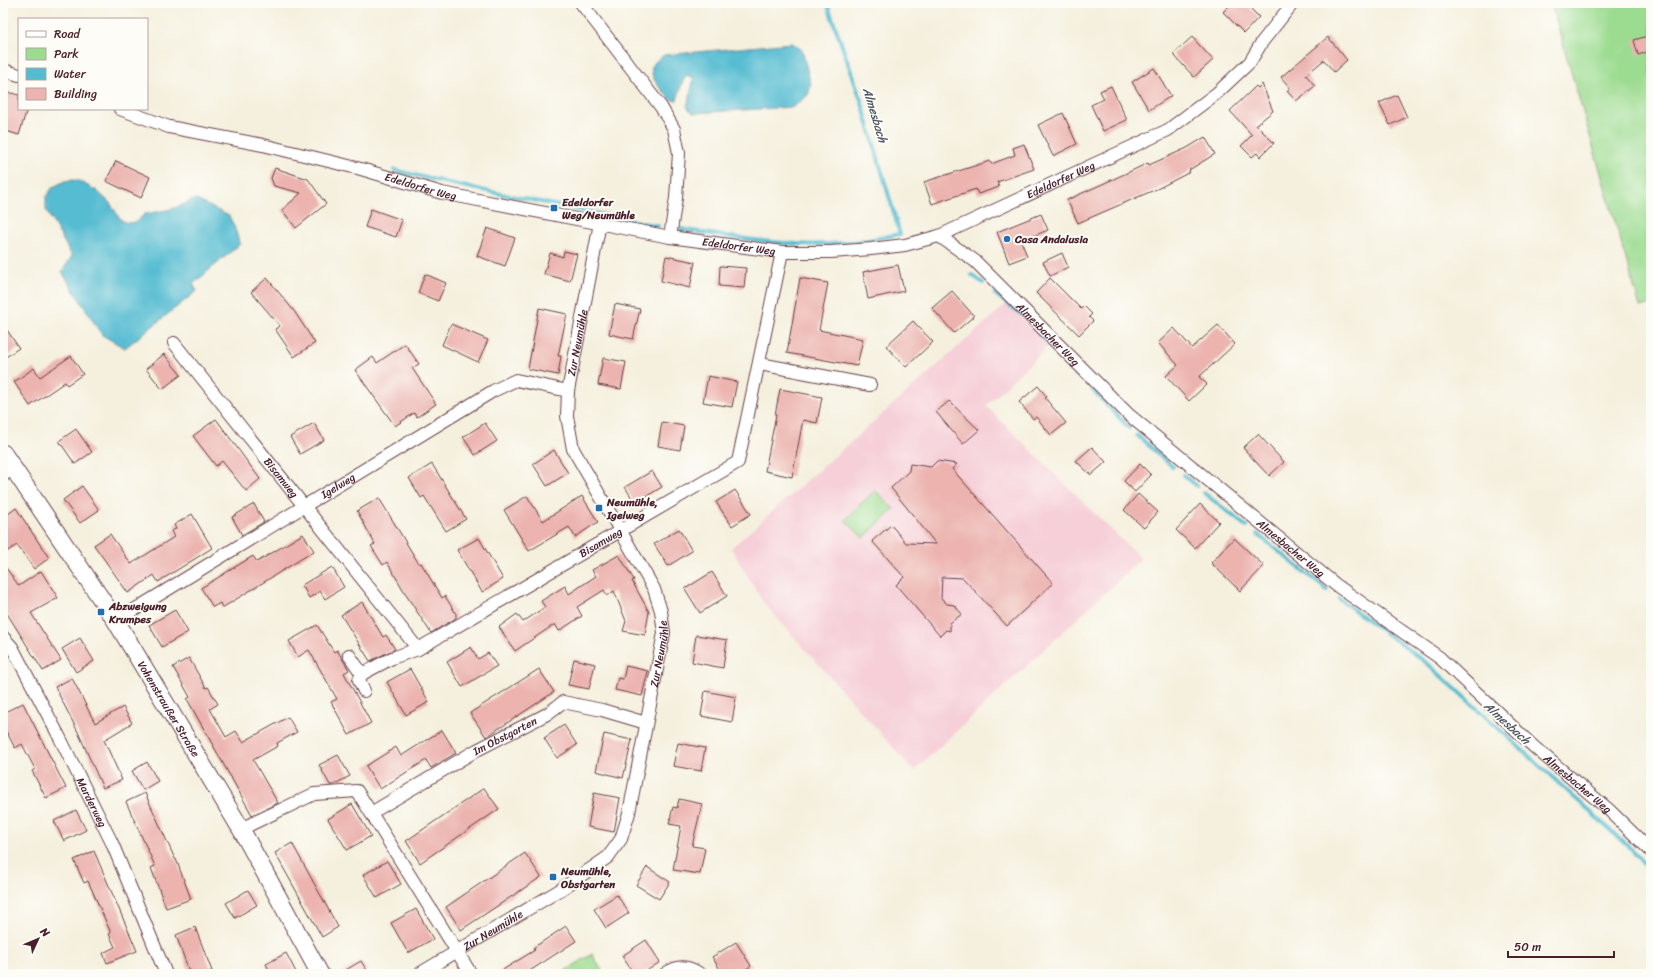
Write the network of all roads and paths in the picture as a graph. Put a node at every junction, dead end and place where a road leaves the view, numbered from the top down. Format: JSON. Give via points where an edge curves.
{"nodes":[{"id":1,"x":581,"y":3,"type":"edge"},
{"id":2,"x":1293,"y":3,"type":"edge"},
{"id":3,"x":3,"y":70,"type":"edge"},
{"id":4,"x":18,"y":74,"type":"edge"},
{"id":5,"x":123,"y":110,"type":"edge"},
{"id":6,"x":600,"y":223,"type":"junction"},
{"id":7,"x":670,"y":236,"type":"junction"},
{"id":8,"x":939,"y":236,"type":"junction"},
{"id":9,"x":782,"y":252,"type":"junction"},
{"id":10,"x":174,"y":343,"type":"dead end"},
{"id":11,"x":760,"y":364,"type":"junction"},
{"id":12,"x":870,"y":385,"type":"dead end"},
{"id":13,"x":568,"y":392,"type":"junction"},
{"id":14,"x":6,"y":465,"type":"edge"},
{"id":15,"x":304,"y":506,"type":"junction"},
{"id":16,"x":620,"y":532,"type":"junction"},
{"id":17,"x":116,"y":621,"type":"junction"},
{"id":18,"x":3,"y":637,"type":"edge"},
{"id":19,"x":418,"y":649,"type":"junction"},
{"id":20,"x":349,"y":655,"type":"dead end"},
{"id":21,"x":362,"y":674,"type":"junction"},
{"id":22,"x":364,"y":692,"type":"dead end"},
{"id":23,"x":646,"y":723,"type":"junction"},
{"id":24,"x":371,"y":813,"type":"junction"},
{"id":25,"x":241,"y":829,"type":"junction"},
{"id":26,"x":1651,"y":851,"type":"edge"},
{"id":27,"x":457,"y":952,"type":"junction"},
{"id":28,"x":166,"y":974,"type":"edge"},
{"id":29,"x":320,"y":974,"type":"edge"},
{"id":30,"x":419,"y":974,"type":"edge"},
{"id":31,"x":471,"y":974,"type":"edge"},
{"id":32,"x":665,"y":974,"type":"edge"},
{"id":33,"x":700,"y":974,"type":"edge"}],
"edges":[{"from":1,"to":7,"type":"street","via":[[661,107],[674,129],[679,153]]},
{"from":2,"to":8,"type":"street","name":"Edeldorfer Weg","via":[[1262,42],[1250,62],[1217,93],[1168,130]]},
{"from":3,"to":4,"type":"street"},
{"from":5,"to":6,"type":"street","name":"Edeldorfer Weg","via":[[169,127],[270,147],[442,193]]},
{"from":6,"to":7,"type":"street","name":"Edeldorfer Weg"},
{"from":6,"to":13,"type":"street","name":"Zur Neumühle"},
{"from":7,"to":9,"type":"street","name":"Edeldorfer Weg"},
{"from":8,"to":9,"type":"street","name":"Edeldorfer Weg","via":[[905,245],[871,249]]},
{"from":8,"to":26,"type":"street","name":"Almesbacher Weg","via":[[975,261],[1129,415],[1336,585],[1440,658],[1534,747],[1608,809]]},
{"from":9,"to":11,"type":"street","name":"Bisamweg"},
{"from":10,"to":15,"type":"street","name":"Bisamweg"},
{"from":11,"to":12,"type":"street"},
{"from":11,"to":16,"type":"street","name":"Bisamweg","via":[[738,462]]},
{"from":13,"to":15,"type":"street","name":"Igelweg","via":[[516,380],[493,391]]},
{"from":13,"to":16,"type":"street","name":"Zur Neumühle","via":[[567,416],[573,450]]},
{"from":14,"to":17,"type":"main road","name":"Vohenstraußer Straße"},
{"from":15,"to":17,"type":"street","name":"Igelweg"},
{"from":15,"to":19,"type":"street","name":"Bisamweg"},
{"from":16,"to":19,"type":"street","name":"Bisamweg"},
{"from":16,"to":23,"type":"street","name":"Zur Neumühle","via":[[654,589],[664,633]]},
{"from":17,"to":25,"type":"main road","name":"Vohenstraußer Straße"},
{"from":18,"to":28,"type":"street","name":"Marderweg","via":[[15,654],[60,738],[112,843]]},
{"from":19,"to":21,"type":"street","name":"Bisamweg","via":[[392,658]]},
{"from":20,"to":21,"type":"street"},
{"from":21,"to":22,"type":"street","via":[[359,680]]},
{"from":23,"to":24,"type":"street","name":"Im Obstgarten","via":[[563,702],[547,714],[478,750]]},
{"from":23,"to":27,"type":"street","name":"Zur Neumühle","via":[[625,826],[621,839],[608,857],[561,890]]},
{"from":24,"to":25,"type":"street","via":[[357,791],[314,794]]},
{"from":24,"to":27,"type":"street"},
{"from":25,"to":29,"type":"main road","name":"Vohenstraußer Straße"},
{"from":27,"to":30,"type":"street","name":"Zur Neumühle"},
{"from":27,"to":31,"type":"street"},
{"from":32,"to":33,"type":"street","via":[[684,967],[692,968]]}]}
